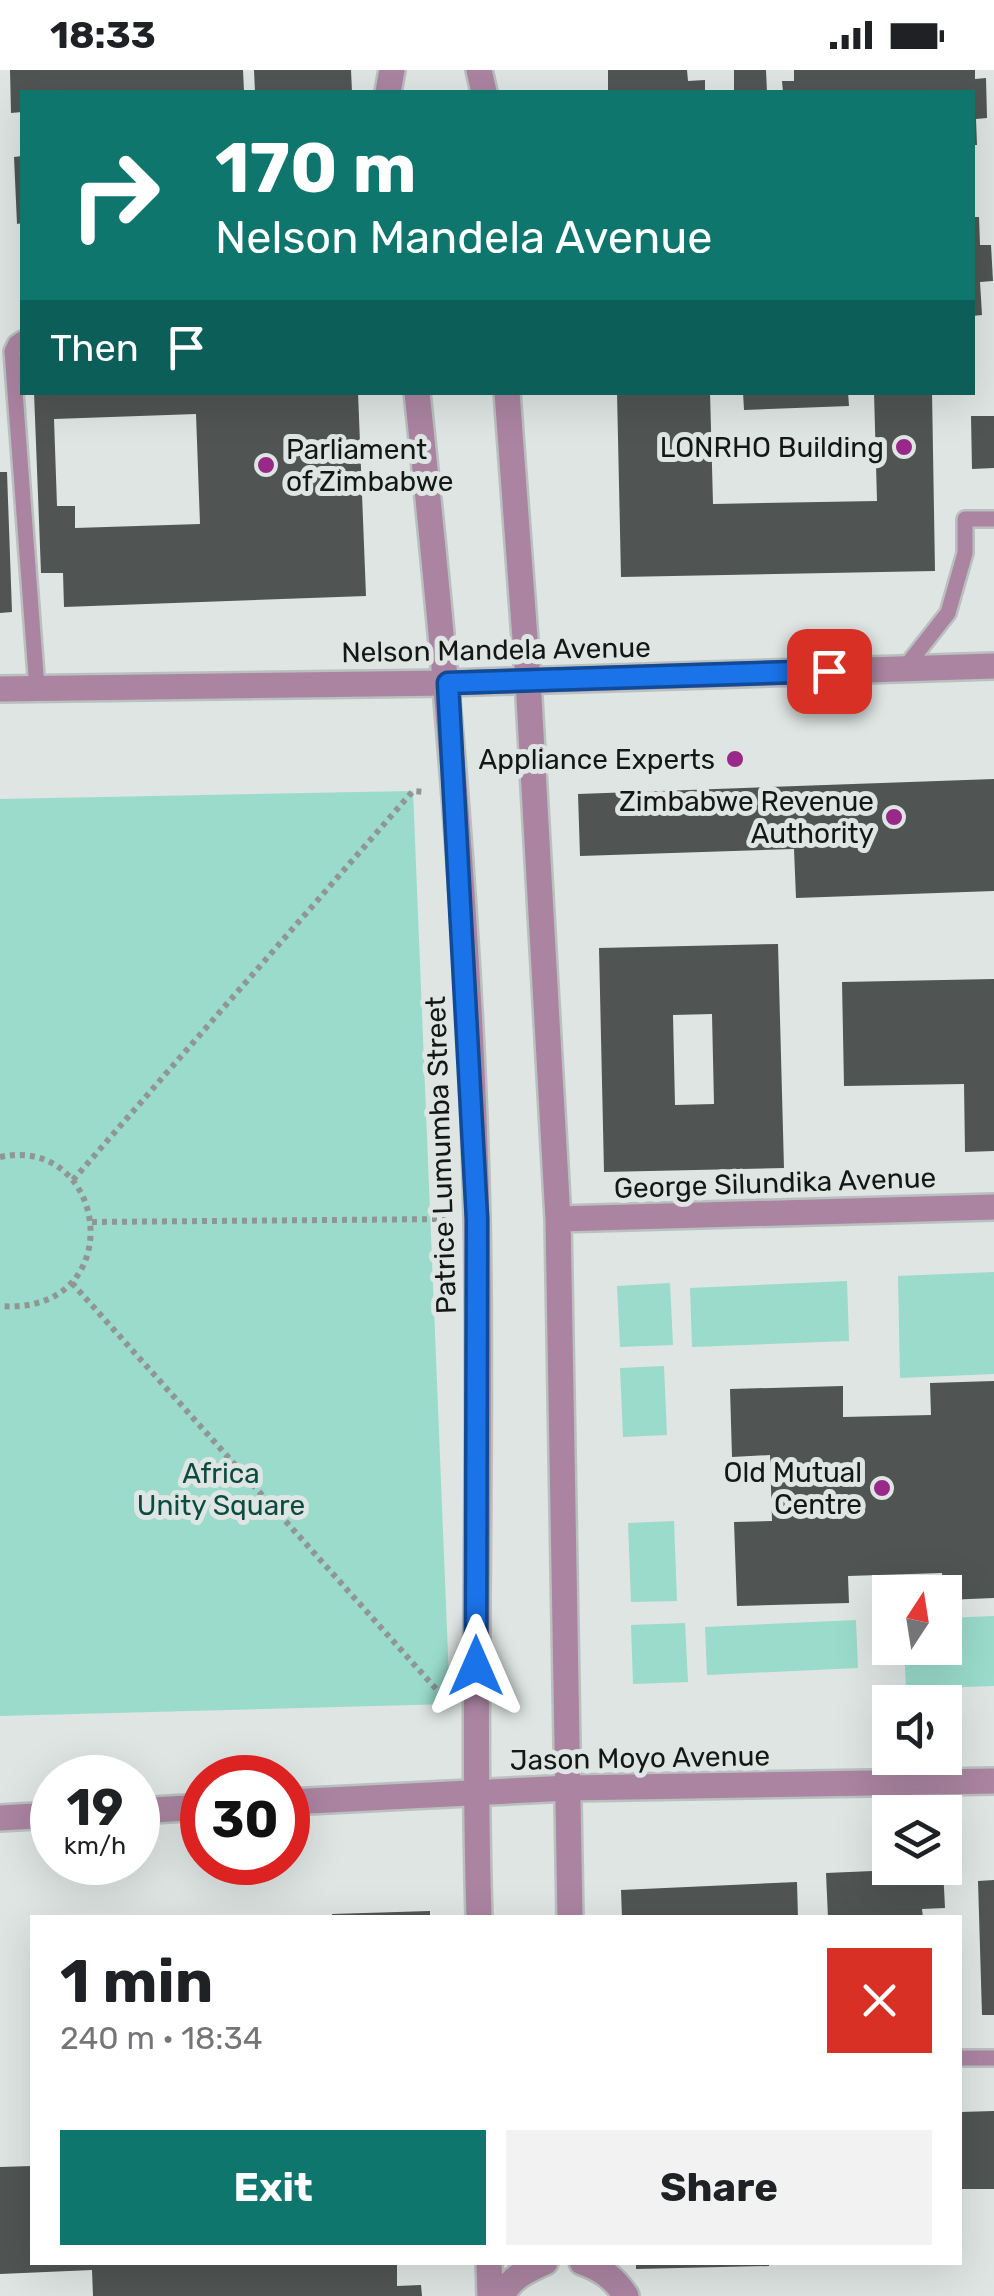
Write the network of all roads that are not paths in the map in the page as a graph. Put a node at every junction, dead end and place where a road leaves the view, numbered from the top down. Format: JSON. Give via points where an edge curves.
{"nodes":[{"id":1,"x":20,"y":340,"type":"edge"},
{"id":2,"x":418,"y":395,"type":"edge"},
{"id":3,"x":507,"y":395,"type":"edge"},
{"id":4,"x":994,"y":519,"type":"edge"},
{"id":5,"x":994,"y":666,"type":"edge"},
{"id":6,"x":904,"y":669,"type":"junction"},
{"id":7,"x":528,"y":680,"type":"junction"},
{"id":8,"x":448,"y":683,"type":"junction"},
{"id":9,"x":38,"y":688,"type":"junction"},
{"id":10,"x":0,"y":689,"type":"edge"},
{"id":11,"x":994,"y":1208,"type":"edge"},
{"id":12,"x":558,"y":1220,"type":"junction"},
{"id":13,"x":994,"y":1780,"type":"edge"},
{"id":14,"x":568,"y":1788,"type":"junction"},
{"id":15,"x":476,"y":1792,"type":"junction"},
{"id":16,"x":310,"y":1801,"type":"edge"},
{"id":17,"x":30,"y":1817,"type":"edge"},
{"id":18,"x":0,"y":1818,"type":"edge"},
{"id":19,"x":479,"y":1915,"type":"edge"},
{"id":20,"x":570,"y":1915,"type":"edge"},
{"id":21,"x":962,"y":2058,"type":"edge"},
{"id":22,"x":994,"y":2058,"type":"edge"},
{"id":23,"x":489,"y":2265,"type":"edge"},
{"id":24,"x":538,"y":2265,"type":"edge"},
{"id":25,"x":591,"y":2265,"type":"edge"},
{"id":26,"x":490,"y":2296,"type":"edge"},
{"id":27,"x":502,"y":2296,"type":"edge"},
{"id":28,"x":626,"y":2296,"type":"edge"}],
"edges":[{"from":1,"to":9,"type":"lane","via":[[12,352]]},
{"from":2,"to":8,"type":"street","name":"Patrice Lumumba Street"},
{"from":3,"to":7,"type":"street"},
{"from":4,"to":6,"type":"lane","via":[[965,519],[966,553],[948,613]]},
{"from":5,"to":6,"type":"street","name":"Nelson Mandela Avenue"},
{"from":6,"to":7,"type":"street","name":"Nelson Mandela Avenue"},
{"from":7,"to":8,"type":"street","name":"Nelson Mandela Avenue"},
{"from":7,"to":12,"type":"street"},
{"from":8,"to":9,"type":"street","name":"Nelson Mandela Avenue"},
{"from":8,"to":15,"type":"street","name":"Patrice Lumumba Street","via":[[477,1219]]},
{"from":9,"to":10,"type":"street","name":"Nelson Mandela Avenue"},
{"from":11,"to":12,"type":"street","name":"George Silundika Avenue"},
{"from":12,"to":14,"type":"street"},
{"from":13,"to":14,"type":"street","name":"Jason Moyo Avenue"},
{"from":14,"to":15,"type":"street","name":"Jason Moyo Avenue"},
{"from":14,"to":20,"type":"street"},
{"from":15,"to":16,"type":"street","name":"Jason Moyo Avenue"},
{"from":15,"to":19,"type":"street","name":"Patrice Lumumba Street"},
{"from":17,"to":18,"type":"street"},
{"from":21,"to":22,"type":"lane"},
{"from":23,"to":26,"type":"street"},
{"from":24,"to":27,"type":"street"},
{"from":25,"to":28,"type":"street"}]}
